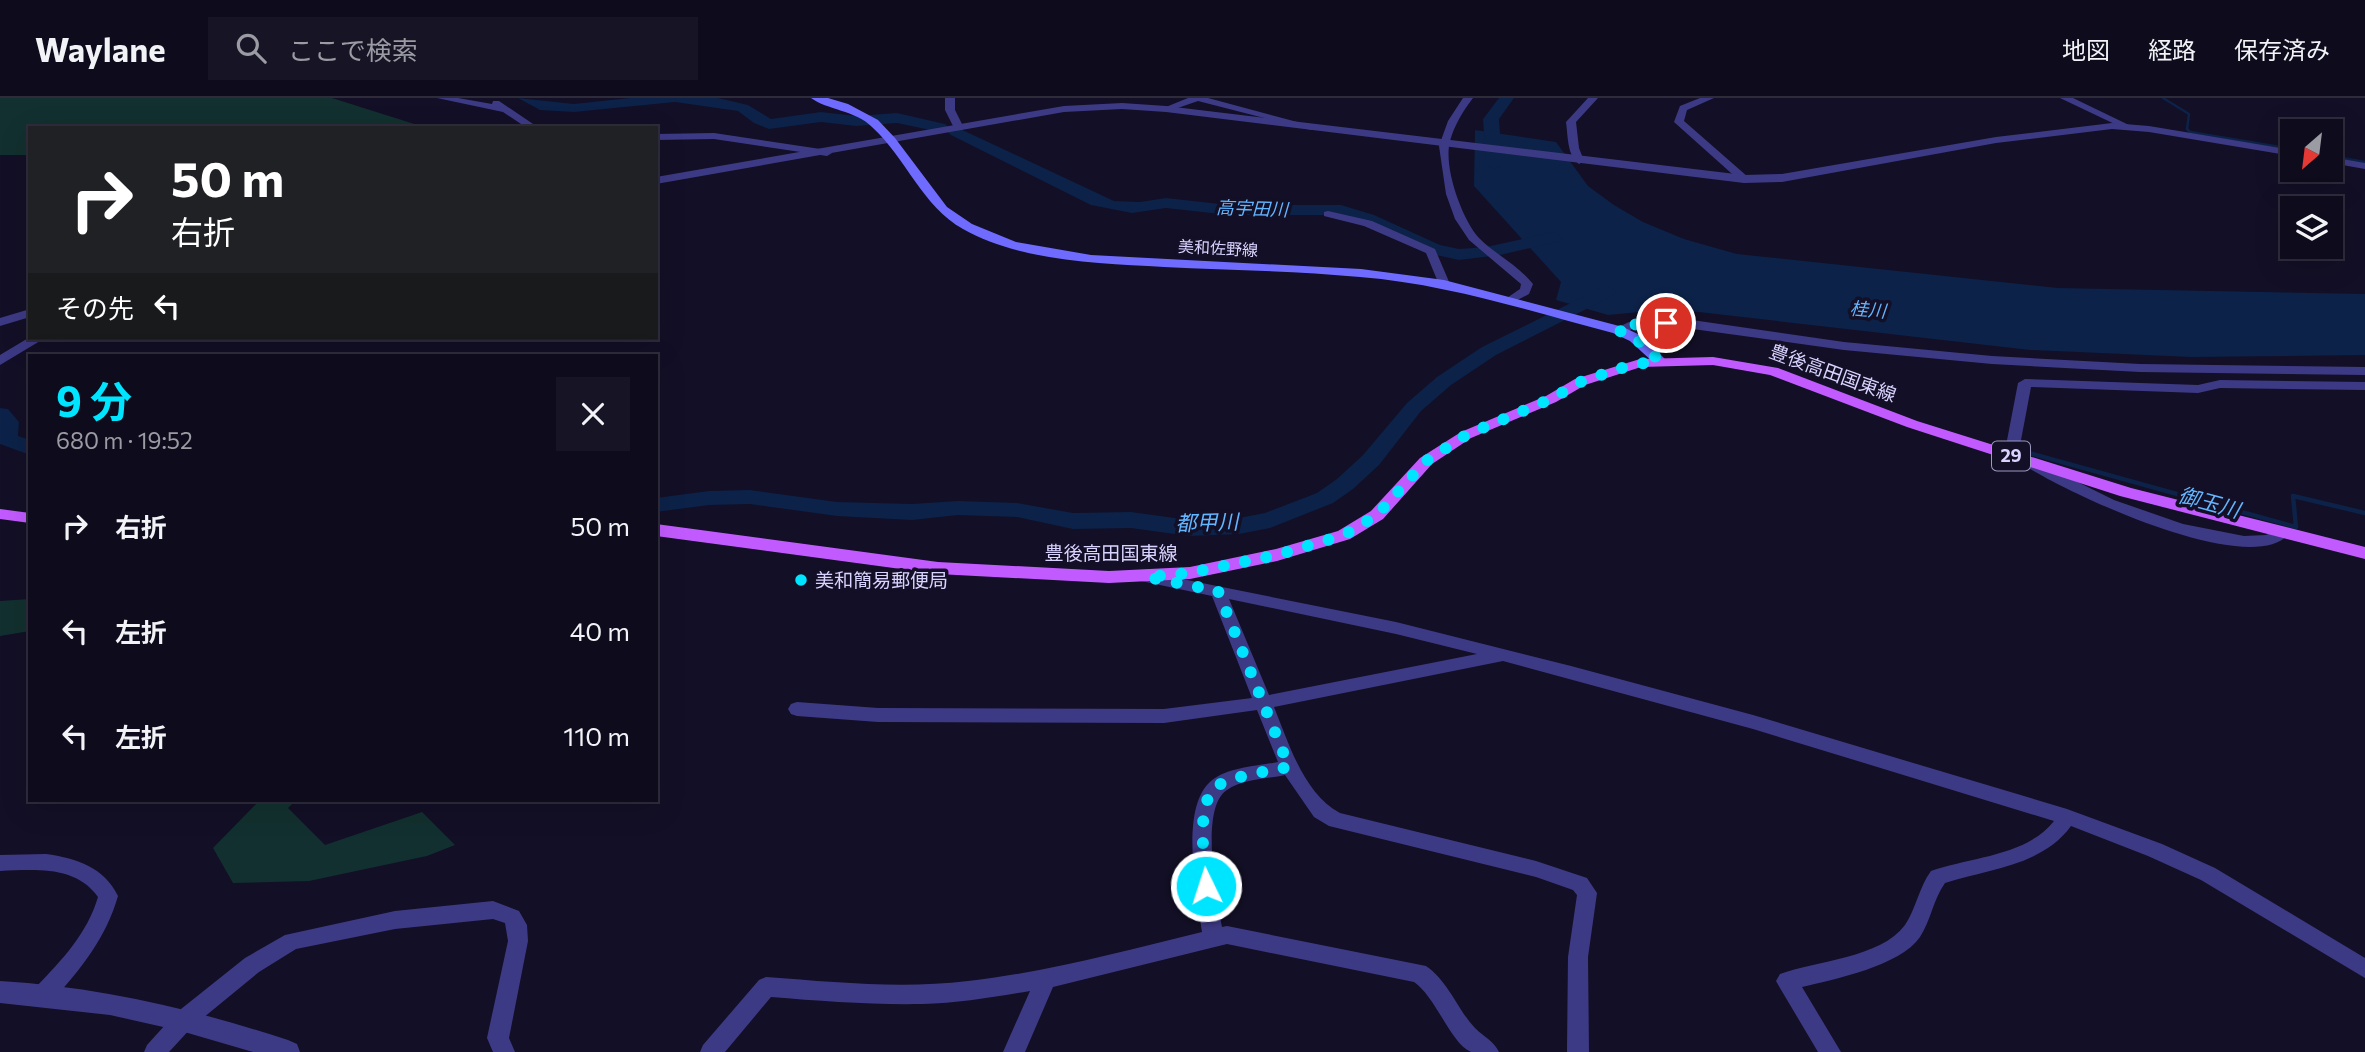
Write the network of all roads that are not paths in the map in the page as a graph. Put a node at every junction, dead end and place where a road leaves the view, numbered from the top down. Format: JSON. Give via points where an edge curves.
{"nodes":[{"id":1,"x":442,"y":98,"type":"edge"},
{"id":2,"x":490,"y":98,"type":"edge"},
{"id":3,"x":816,"y":98,"type":"edge"},
{"id":4,"x":950,"y":98,"type":"edge"},
{"id":5,"x":1197,"y":98,"type":"edge"},
{"id":6,"x":1468,"y":98,"type":"edge"},
{"id":7,"x":1593,"y":98,"type":"edge"},
{"id":8,"x":1709,"y":98,"type":"edge"},
{"id":9,"x":2065,"y":98,"type":"edge"},
{"id":10,"x":502,"y":109,"type":"junction"},
{"id":11,"x":1166,"y":109,"type":"junction"},
{"id":12,"x":531,"y":126,"type":"edge"},
{"id":13,"x":1311,"y":127,"type":"junction"},
{"id":14,"x":2126,"y":127,"type":"junction"},
{"id":15,"x":959,"y":128,"type":"junction"},
{"id":16,"x":658,"y":136,"type":"edge"},
{"id":17,"x":891,"y":140,"type":"junction"},
{"id":18,"x":1447,"y":144,"type":"junction"},
{"id":19,"x":2280,"y":151,"type":"edge"},
{"id":20,"x":827,"y":152,"type":"junction"},
{"id":21,"x":1577,"y":161,"type":"junction"},
{"id":22,"x":2343,"y":162,"type":"edge"},
{"id":23,"x":2365,"y":166,"type":"edge"},
{"id":24,"x":1744,"y":179,"type":"junction"},
{"id":25,"x":658,"y":181,"type":"edge"},
{"id":26,"x":1328,"y":214,"type":"dead end"},
{"id":27,"x":1444,"y":284,"type":"junction"},
{"id":28,"x":1514,"y":301,"type":"junction"},
{"id":29,"x":28,"y":314,"type":"edge"},
{"id":30,"x":0,"y":322,"type":"edge"},
{"id":31,"x":1618,"y":330,"type":"junction"},
{"id":32,"x":35,"y":340,"type":"edge"},
{"id":33,"x":1659,"y":360,"type":"junction"},
{"id":34,"x":0,"y":361,"type":"edge"},
{"id":35,"x":2365,"y":371,"type":"edge"},
{"id":36,"x":2365,"y":386,"type":"edge"},
{"id":37,"x":2011,"y":456,"type":"junction"},
{"id":38,"x":0,"y":514,"type":"edge"},
{"id":39,"x":28,"y":518,"type":"edge"},
{"id":40,"x":658,"y":530,"type":"edge"},
{"id":41,"x":2365,"y":553,"type":"edge"},
{"id":42,"x":1147,"y":577,"type":"junction"},
{"id":43,"x":1218,"y":591,"type":"junction"},
{"id":44,"x":1504,"y":655,"type":"junction"},
{"id":45,"x":1262,"y":703,"type":"junction"},
{"id":46,"x":797,"y":709,"type":"dead end"},
{"id":47,"x":1289,"y":767,"type":"junction"},
{"id":48,"x":2067,"y":817,"type":"junction"},
{"id":49,"x":0,"y":863,"type":"edge"},
{"id":50,"x":1213,"y":938,"type":"junction"},
{"id":51,"x":2365,"y":969,"type":"edge"},
{"id":52,"x":1046,"y":979,"type":"junction"},
{"id":53,"x":0,"y":992,"type":"edge"},
{"id":54,"x":44,"y":994,"type":"junction"},
{"id":55,"x":184,"y":1020,"type":"junction"},
{"id":56,"x":155,"y":1052,"type":"edge"},
{"id":57,"x":288,"y":1052,"type":"edge"},
{"id":58,"x":504,"y":1052,"type":"edge"},
{"id":59,"x":710,"y":1052,"type":"edge"},
{"id":60,"x":1014,"y":1052,"type":"edge"},
{"id":61,"x":1488,"y":1052,"type":"edge"},
{"id":62,"x":1578,"y":1052,"type":"edge"},
{"id":63,"x":1830,"y":1052,"type":"edge"}],
"edges":[{"from":1,"to":10,"type":"street"},
{"from":2,"to":10,"type":"street"},
{"from":3,"to":17,"type":"main road","name":"美和佐野線","via":[[870,120]]},
{"from":4,"to":15,"type":"street"},
{"from":5,"to":11,"type":"street"},
{"from":5,"to":13,"type":"street"},
{"from":6,"to":18,"type":"street"},
{"from":7,"to":21,"type":"street","via":[[1571,122]]},
{"from":8,"to":24,"type":"street","via":[[1683,108],[1679,122]]},
{"from":9,"to":14,"type":"street"},
{"from":10,"to":12,"type":"street"},
{"from":11,"to":13,"type":"street"},
{"from":11,"to":15,"type":"street","via":[[1077,108]]},
{"from":13,"to":18,"type":"street"},
{"from":14,"to":19,"type":"street"},
{"from":14,"to":24,"type":"street","via":[[1996,140],[1782,178]]},
{"from":15,"to":17,"type":"street"},
{"from":16,"to":20,"type":"street","via":[[714,135]]},
{"from":17,"to":20,"type":"street"},
{"from":17,"to":27,"type":"main road","name":"美和佐野線","via":[[943,210],[968,227],[1013,245],[1091,260],[1361,273]]},
{"from":18,"to":21,"type":"street"},
{"from":18,"to":28,"type":"street","via":[[1448,182],[1464,226],[1527,284]]},
{"from":20,"to":25,"type":"street"},
{"from":21,"to":24,"type":"street"},
{"from":22,"to":23,"type":"street"},
{"from":26,"to":27,"type":"street","via":[[1368,223],[1431,251]]},
{"from":27,"to":28,"type":"main road","name":"美和佐野線"},
{"from":28,"to":31,"type":"main road","name":"美和佐野線"},
{"from":29,"to":30,"type":"street"},
{"from":31,"to":33,"type":"main road","name":"美和佐野線","via":[[1635,338]]},
{"from":31,"to":35,"type":"street","via":[[1647,323],[1686,324],[1942,358],[2114,369]]},
{"from":32,"to":34,"type":"street"},
{"from":33,"to":37,"type":"main road","name":"豊後高田国東線","number":"29","via":[[1713,360],[1773,371]]},
{"from":33,"to":42,"type":"main road","name":"豊後高田国東線","number":"29","via":[[1580,382],[1466,435],[1426,461],[1377,515],[1344,535],[1277,555]]},
{"from":36,"to":37,"type":"street","via":[[2220,384],[2198,389],[2025,383]]},
{"from":37,"to":41,"type":"main road","name":"豊後高田国東線","number":"29","via":[[2126,492]]},
{"from":38,"to":39,"type":"main road"},
{"from":40,"to":42,"type":"main road","name":"豊後高田国東線","number":"29","via":[[905,565]]},
{"from":42,"to":43,"type":"street"},
{"from":43,"to":44,"type":"street"},
{"from":43,"to":45,"type":"street"},
{"from":44,"to":45,"type":"street"},
{"from":44,"to":48,"type":"street","via":[[1753,722]]},
{"from":45,"to":46,"type":"street","via":[[1122,717],[878,715]]},
{"from":45,"to":47,"type":"street"},
{"from":47,"to":50,"type":"street","via":[[1224,783],[1210,793],[1203,841]]},
{"from":47,"to":62,"type":"street","via":[[1321,813],[1336,820],[1580,884],[1587,893],[1578,957]]},
{"from":48,"to":51,"type":"street","via":[[2208,874]]},
{"from":48,"to":63,"type":"street","via":[[2045,842],[1938,877],[1910,933],[1897,944],[1858,963],[1787,981]]},
{"from":49,"to":54,"type":"street","via":[[74,866],[102,884],[108,896],[81,953]]},
{"from":50,"to":52,"type":"street"},
{"from":50,"to":61,"type":"street","via":[[1227,935],[1419,973],[1432,982],[1467,1035]]},
{"from":52,"to":59,"type":"street","via":[[923,994],[766,987]]},
{"from":52,"to":60,"type":"street"},
{"from":53,"to":54,"type":"street"},
{"from":54,"to":55,"type":"street","via":[[93,999]]},
{"from":55,"to":56,"type":"street"},
{"from":55,"to":57,"type":"street"},
{"from":55,"to":58,"type":"street","via":[[261,959],[292,941],[395,920],[494,910],[512,917],[517,925],[518,941],[498,1038]]}]}
